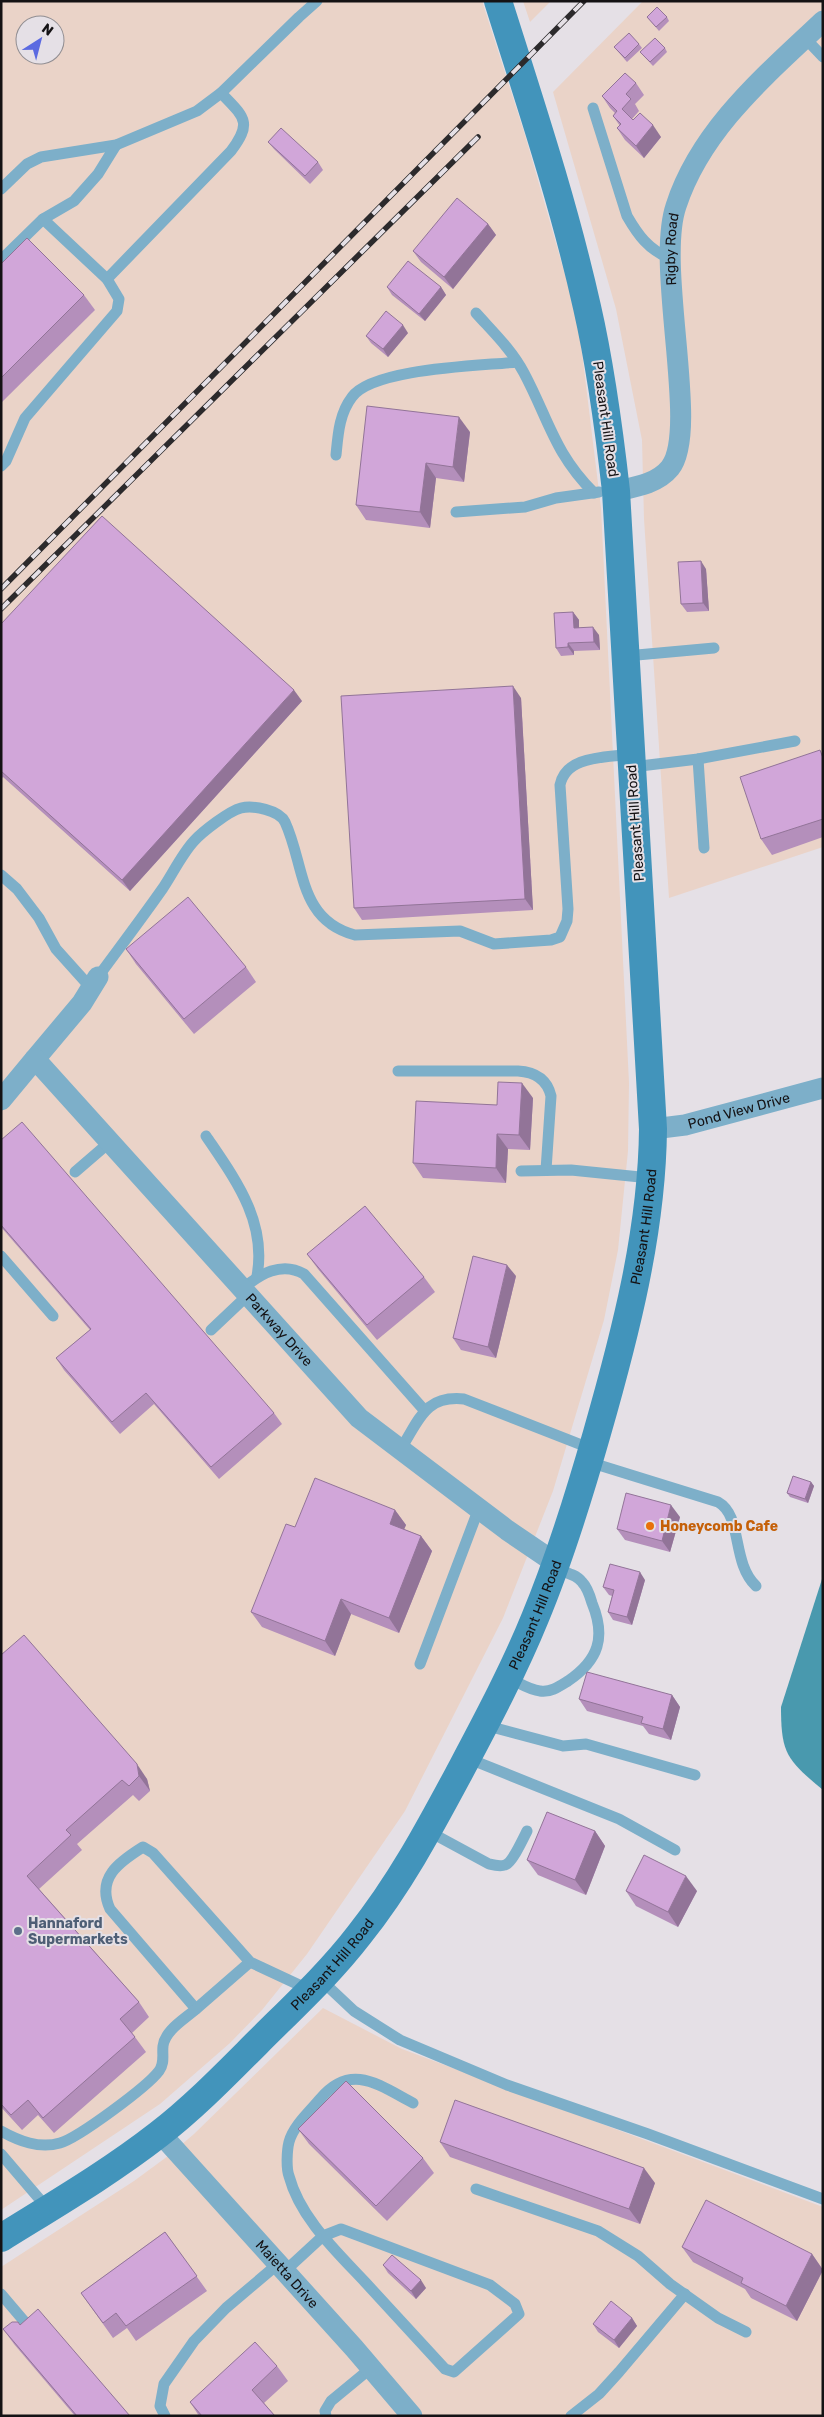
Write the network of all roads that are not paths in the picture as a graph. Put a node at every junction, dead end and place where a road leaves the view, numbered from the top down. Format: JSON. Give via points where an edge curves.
{"nodes":[{"id":1,"x":318,"y":1,"type":"edge"},
{"id":2,"x":498,"y":1,"type":"edge"},
{"id":3,"x":823,"y":21,"type":"edge"},
{"id":4,"x":805,"y":38,"type":"junction"},
{"id":5,"x":823,"y":57,"type":"edge"},
{"id":6,"x":221,"y":94,"type":"junction"},
{"id":7,"x":593,"y":108,"type":"dead end"},
{"id":8,"x":116,"y":145,"type":"junction"},
{"id":9,"x":1,"y":189,"type":"edge"},
{"id":10,"x":43,"y":219,"type":"junction"},
{"id":11,"x":669,"y":258,"type":"junction"},
{"id":12,"x":1,"y":260,"type":"edge"},
{"id":13,"x":107,"y":279,"type":"junction"},
{"id":14,"x":476,"y":313,"type":"dead end"},
{"id":15,"x":517,"y":362,"type":"junction"},
{"id":16,"x":336,"y":455,"type":"dead end"},
{"id":17,"x":1,"y":466,"type":"edge"},
{"id":18,"x":605,"y":492,"type":"junction"},
{"id":19,"x":456,"y":512,"type":"dead end"},
{"id":20,"x":714,"y":648,"type":"dead end"},
{"id":21,"x":626,"y":656,"type":"junction"},
{"id":22,"x":795,"y":741,"type":"dead end"},
{"id":23,"x":698,"y":760,"type":"junction"},
{"id":24,"x":631,"y":761,"type":"junction"},
{"id":25,"x":704,"y":848,"type":"dead end"},
{"id":26,"x":1,"y":875,"type":"edge"},
{"id":27,"x":94,"y":982,"type":"junction"},
{"id":28,"x":35,"y":1059,"type":"junction"},
{"id":29,"x":398,"y":1071,"type":"dead end"},
{"id":30,"x":823,"y":1088,"type":"edge"},
{"id":31,"x":1,"y":1100,"type":"edge"},
{"id":32,"x":653,"y":1129,"type":"junction"},
{"id":33,"x":206,"y":1136,"type":"dead end"},
{"id":34,"x":111,"y":1141,"type":"junction"},
{"id":35,"x":546,"y":1170,"type":"junction"},
{"id":36,"x":521,"y":1171,"type":"dead end"},
{"id":37,"x":75,"y":1172,"type":"dead end"},
{"id":38,"x":650,"y":1178,"type":"junction"},
{"id":39,"x":1,"y":1256,"type":"edge"},
{"id":40,"x":249,"y":1287,"type":"junction"},
{"id":41,"x":53,"y":1316,"type":"dead end"},
{"id":42,"x":211,"y":1330,"type":"dead end"},
{"id":43,"x":426,"y":1411,"type":"junction"},
{"id":44,"x":400,"y":1450,"type":"junction"},
{"id":45,"x":590,"y":1456,"type":"junction"},
{"id":46,"x":479,"y":1508,"type":"junction"},
{"id":47,"x":556,"y":1566,"type":"junction"},
{"id":48,"x":756,"y":1586,"type":"dead end"},
{"id":49,"x":420,"y":1664,"type":"dead end"},
{"id":50,"x":508,"y":1678,"type":"junction"},
{"id":51,"x":484,"y":1725,"type":"junction"},
{"id":52,"x":466,"y":1758,"type":"junction"},
{"id":53,"x":696,"y":1775,"type":"dead end"},
{"id":54,"x":428,"y":1831,"type":"junction"},
{"id":55,"x":527,"y":1831,"type":"dead end"},
{"id":56,"x":675,"y":1850,"type":"dead end"},
{"id":57,"x":250,"y":1962,"type":"junction"},
{"id":58,"x":315,"y":1984,"type":"junction"},
{"id":59,"x":196,"y":2009,"type":"junction"},
{"id":60,"x":413,"y":2102,"type":"dead end"},
{"id":61,"x":1,"y":2131,"type":"edge"},
{"id":62,"x":160,"y":2133,"type":"junction"},
{"id":63,"x":1,"y":2154,"type":"edge"},
{"id":64,"x":476,"y":2189,"type":"dead end"},
{"id":65,"x":823,"y":2199,"type":"edge"},
{"id":66,"x":48,"y":2209,"type":"junction"},
{"id":67,"x":323,"y":2236,"type":"junction"},
{"id":68,"x":1,"y":2238,"type":"edge"},
{"id":69,"x":281,"y":2268,"type":"junction"},
{"id":70,"x":1,"y":2294,"type":"edge"},
{"id":71,"x":685,"y":2294,"type":"junction"},
{"id":72,"x":24,"y":2321,"type":"edge"},
{"id":73,"x":746,"y":2332,"type":"dead end"},
{"id":74,"x":371,"y":2368,"type":"junction"},
{"id":75,"x":165,"y":2416,"type":"edge"},
{"id":76,"x":326,"y":2416,"type":"edge"},
{"id":77,"x":412,"y":2416,"type":"edge"},
{"id":78,"x":571,"y":2416,"type":"edge"}],
"edges":[{"from":1,"to":6,"type":"lane"},
{"from":2,"to":18,"type":"street","name":"Pleasant Hill Road","via":[[532,108],[587,308],[603,392]]},
{"from":3,"to":4,"type":"street","name":"Rigby Road"},
{"from":4,"to":5,"type":"lane"},
{"from":4,"to":11,"type":"street","name":"Rigby Road","via":[[742,101],[700,152],[675,208]]},
{"from":6,"to":8,"type":"lane","via":[[197,111]]},
{"from":6,"to":13,"type":"lane","via":[[244,117],[246,127],[240,139]]},
{"from":7,"to":11,"type":"lane","via":[[627,216],[648,246]]},
{"from":8,"to":9,"type":"lane","via":[[41,157],[27,164]]},
{"from":8,"to":10,"type":"lane","via":[[98,174],[74,201]]},
{"from":10,"to":12,"type":"lane"},
{"from":10,"to":13,"type":"lane"},
{"from":11,"to":18,"type":"street","name":"Rigby Road","via":[[681,408],[676,459],[655,480]]},
{"from":13,"to":17,"type":"lane","via":[[119,299],[118,311],[25,418]]},
{"from":14,"to":15,"type":"lane"},
{"from":15,"to":16,"type":"lane","via":[[435,369],[368,383],[353,396],[343,413]]},
{"from":15,"to":18,"type":"lane","via":[[562,453],[576,474]]},
{"from":18,"to":19,"type":"lane","via":[[556,498],[525,507]]},
{"from":18,"to":21,"type":"street","name":"Pleasant Hill Road"},
{"from":20,"to":21,"type":"lane"},
{"from":21,"to":24,"type":"street","name":"Pleasant Hill Road"},
{"from":22,"to":23,"type":"lane"},
{"from":23,"to":24,"type":"lane"},
{"from":23,"to":25,"type":"lane"},
{"from":24,"to":27,"type":"lane","via":[[575,763],[562,776],[568,909],[560,937],[494,944],[460,931],[355,934],[331,926],[308,896],[284,821],[272,810],[241,808],[194,840],[162,890]]},
{"from":24,"to":32,"type":"street","name":"Pleasant Hill Road"},
{"from":26,"to":27,"type":"lane","via":[[17,889],[39,918],[56,949]]},
{"from":27,"to":28,"type":"street","via":[[82,1003]]},
{"from":28,"to":31,"type":"street"},
{"from":28,"to":34,"type":"street","name":"Parkway Drive"},
{"from":29,"to":35,"type":"lane","via":[[518,1071],[539,1077],[549,1086],[551,1096]]},
{"from":30,"to":32,"type":"street","name":"Pond View Drive","via":[[685,1125]]},
{"from":32,"to":38,"type":"street","name":"Pleasant Hill Road"},
{"from":33,"to":40,"type":"lane","via":[[237,1182],[255,1221],[259,1239]]},
{"from":34,"to":37,"type":"lane"},
{"from":34,"to":40,"type":"street","name":"Parkway Drive"},
{"from":35,"to":36,"type":"lane"},
{"from":35,"to":38,"type":"lane"},
{"from":38,"to":45,"type":"street","name":"Pleasant Hill Road","via":[[637,1265],[619,1349]]},
{"from":39,"to":41,"type":"lane"},
{"from":40,"to":42,"type":"lane"},
{"from":40,"to":43,"type":"lane","via":[[273,1270],[297,1270],[310,1279]]},
{"from":40,"to":44,"type":"street","name":"Parkway Drive","via":[[359,1418]]},
{"from":43,"to":44,"type":"lane"},
{"from":43,"to":45,"type":"lane","via":[[438,1400],[464,1399]]},
{"from":44,"to":46,"type":"street","name":"Parkway Drive"},
{"from":45,"to":47,"type":"street","name":"Pleasant Hill Road"},
{"from":45,"to":48,"type":"lane","via":[[726,1506],[746,1576]]},
{"from":46,"to":47,"type":"street","name":"Parkway Drive"},
{"from":46,"to":49,"type":"lane"},
{"from":47,"to":50,"type":"street","name":"Pleasant Hill Road"},
{"from":47,"to":50,"type":"lane","via":[[583,1582],[588,1592],[599,1624],[594,1656],[578,1673],[549,1691],[538,1691]]},
{"from":50,"to":51,"type":"street","name":"Pleasant Hill Road"},
{"from":51,"to":52,"type":"street","name":"Pleasant Hill Road"},
{"from":51,"to":53,"type":"lane","via":[[564,1746],[586,1744]]},
{"from":52,"to":54,"type":"street","name":"Pleasant Hill Road"},
{"from":52,"to":56,"type":"lane","via":[[619,1819]]},
{"from":54,"to":55,"type":"lane","via":[[488,1864],[498,1866],[510,1862]]},
{"from":54,"to":58,"type":"street","name":"Pleasant Hill Road","via":[[402,1878],[357,1938]]},
{"from":57,"to":58,"type":"lane"},
{"from":57,"to":59,"type":"lane"},
{"from":57,"to":59,"type":"lane","via":[[153,1853],[143,1847],[122,1860],[111,1873],[105,1889],[110,1909]]},
{"from":58,"to":62,"type":"street","name":"Pleasant Hill Road","via":[[208,2091]]},
{"from":58,"to":65,"type":"lane","via":[[400,2040],[507,2085]]},
{"from":59,"to":61,"type":"lane","via":[[166,2036],[163,2064],[151,2080],[83,2130],[61,2143],[35,2144],[16,2140]]},
{"from":60,"to":67,"type":"lane","via":[[370,2080],[353,2078],[340,2082],[323,2096],[302,2121],[289,2141],[288,2174],[298,2200]]},
{"from":62,"to":66,"type":"street","name":"Pleasant Hill Road"},
{"from":62,"to":69,"type":"street","name":"Maietta Drive"},
{"from":63,"to":66,"type":"lane"},
{"from":64,"to":71,"type":"lane","via":[[598,2231],[638,2256]]},
{"from":66,"to":68,"type":"street","name":"Pleasant Hill Road"},
{"from":67,"to":67,"type":"lane","via":[[444,2369],[454,2372],[519,2314],[515,2304],[490,2285],[341,2229]]},
{"from":67,"to":69,"type":"lane"},
{"from":69,"to":74,"type":"street","name":"Maietta Drive"},
{"from":69,"to":75,"type":"lane","via":[[226,2308],[194,2341],[164,2384],[160,2406]]},
{"from":70,"to":72,"type":"lane"},
{"from":71,"to":73,"type":"lane","via":[[718,2318]]},
{"from":71,"to":78,"type":"lane","via":[[599,2394]]},
{"from":74,"to":76,"type":"lane","via":[[331,2402],[325,2411]]},
{"from":74,"to":77,"type":"street","name":"Maietta Drive"}]}
